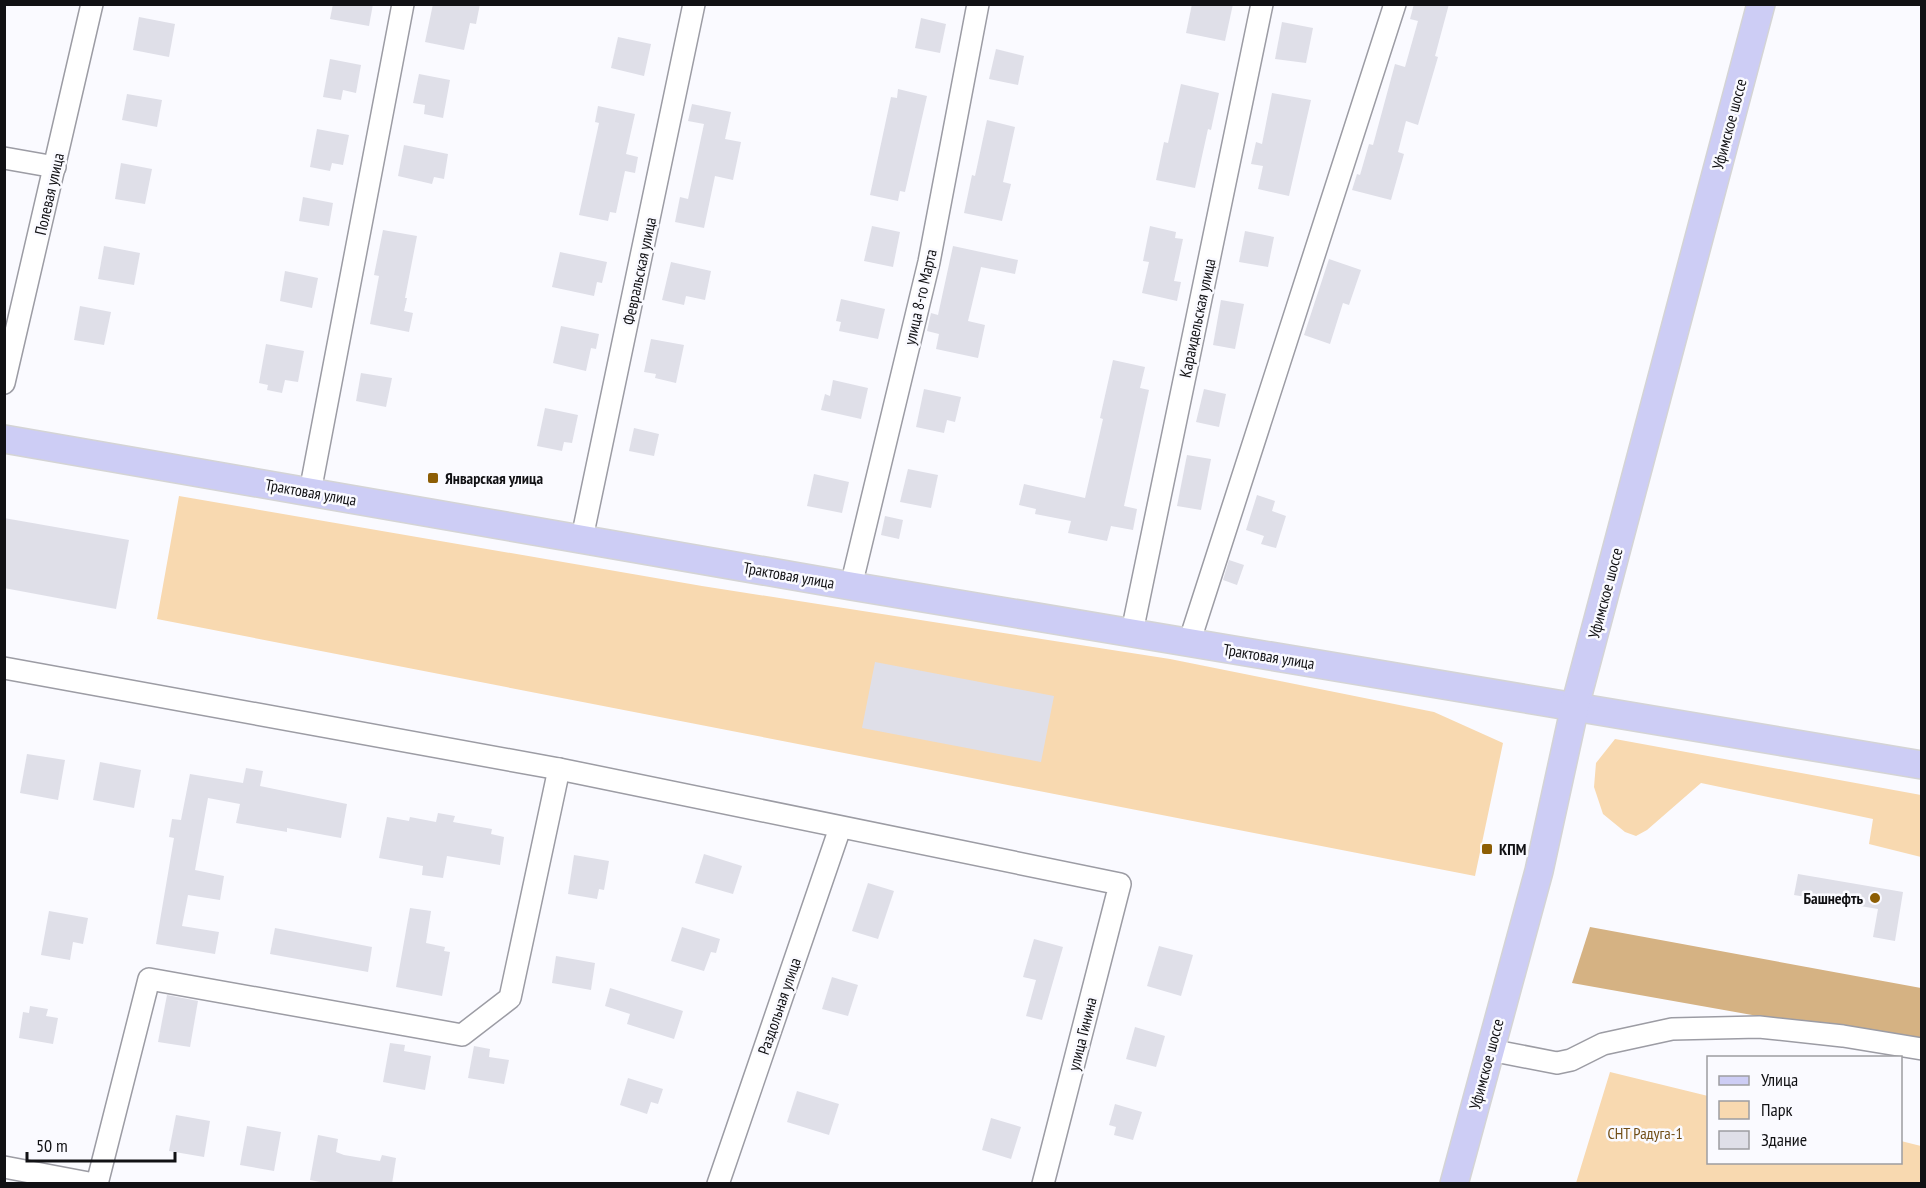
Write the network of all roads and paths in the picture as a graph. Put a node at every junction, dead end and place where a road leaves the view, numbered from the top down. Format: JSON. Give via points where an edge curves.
{"nodes":[{"id":1,"x":92,"y":4,"type":"edge"},
{"id":2,"x":403,"y":4,"type":"edge"},
{"id":3,"x":694,"y":4,"type":"edge"},
{"id":4,"x":978,"y":4,"type":"edge"},
{"id":5,"x":1262,"y":4,"type":"edge"},
{"id":6,"x":1395,"y":4,"type":"edge"},
{"id":7,"x":1761,"y":4,"type":"edge"},
{"id":8,"x":4,"y":158,"type":"edge"},
{"id":9,"x":55,"y":167,"type":"junction"},
{"id":10,"x":4,"y":383,"type":"edge"},
{"id":11,"x":4,"y":439,"type":"edge"},
{"id":12,"x":310,"y":492,"type":"junction"},
{"id":13,"x":582,"y":538,"type":"junction"},
{"id":14,"x":850,"y":586,"type":"junction"},
{"id":15,"x":1132,"y":632,"type":"junction"},
{"id":16,"x":1189,"y":643,"type":"junction"},
{"id":17,"x":4,"y":668,"type":"edge"},
{"id":18,"x":1575,"y":706,"type":"junction"},
{"id":19,"x":1922,"y":765,"type":"edge"},
{"id":20,"x":559,"y":769,"type":"junction"},
{"id":21,"x":840,"y":828,"type":"junction"},
{"id":22,"x":1922,"y":1049,"type":"edge"},
{"id":23,"x":1490,"y":1050,"type":"junction"},
{"id":24,"x":4,"y":1167,"type":"edge"},
{"id":25,"x":95,"y":1184,"type":"edge"},
{"id":26,"x":718,"y":1184,"type":"edge"},
{"id":27,"x":1043,"y":1184,"type":"edge"},
{"id":28,"x":1454,"y":1184,"type":"edge"}],
"edges":[{"from":1,"to":9,"type":"street","name":"Полевая улица"},
{"from":2,"to":12,"type":"street"},
{"from":3,"to":13,"type":"street","name":"Февральская улица"},
{"from":4,"to":14,"type":"street","name":"улица 8-го Марта","via":[[929,262]]},
{"from":5,"to":15,"type":"street","name":"Караидельская улица"},
{"from":6,"to":16,"type":"street"},
{"from":7,"to":18,"type":"main road","name":"Уфимское шоссе"},
{"from":8,"to":9,"type":"street"},
{"from":9,"to":10,"type":"street","name":"Полевая улица"},
{"from":11,"to":12,"type":"main road","name":"Трактовая улица"},
{"from":12,"to":13,"type":"main road","name":"Трактовая улица"},
{"from":13,"to":14,"type":"main road","name":"Трактовая улица"},
{"from":14,"to":15,"type":"main road","name":"Трактовая улица"},
{"from":15,"to":16,"type":"main road","name":"Трактовая улица"},
{"from":16,"to":18,"type":"main road","name":"Трактовая улица"},
{"from":17,"to":20,"type":"street"},
{"from":18,"to":19,"type":"main road","name":"Трактовая улица"},
{"from":18,"to":23,"type":"main road","name":"Уфимское шоссе","via":[[1539,871]]},
{"from":20,"to":21,"type":"street"},
{"from":20,"to":25,"type":"street","via":[[510,998],[462,1035],[149,979]]},
{"from":21,"to":26,"type":"street","name":"Раздольная улица"},
{"from":21,"to":27,"type":"street","name":"улица Гинина","via":[[1120,884]]},
{"from":22,"to":23,"type":"street","via":[[1759,1027],[1672,1029],[1602,1044],[1557,1063]]},
{"from":23,"to":28,"type":"main road","name":"Уфимское шоссе"},
{"from":24,"to":25,"type":"street"}]}
